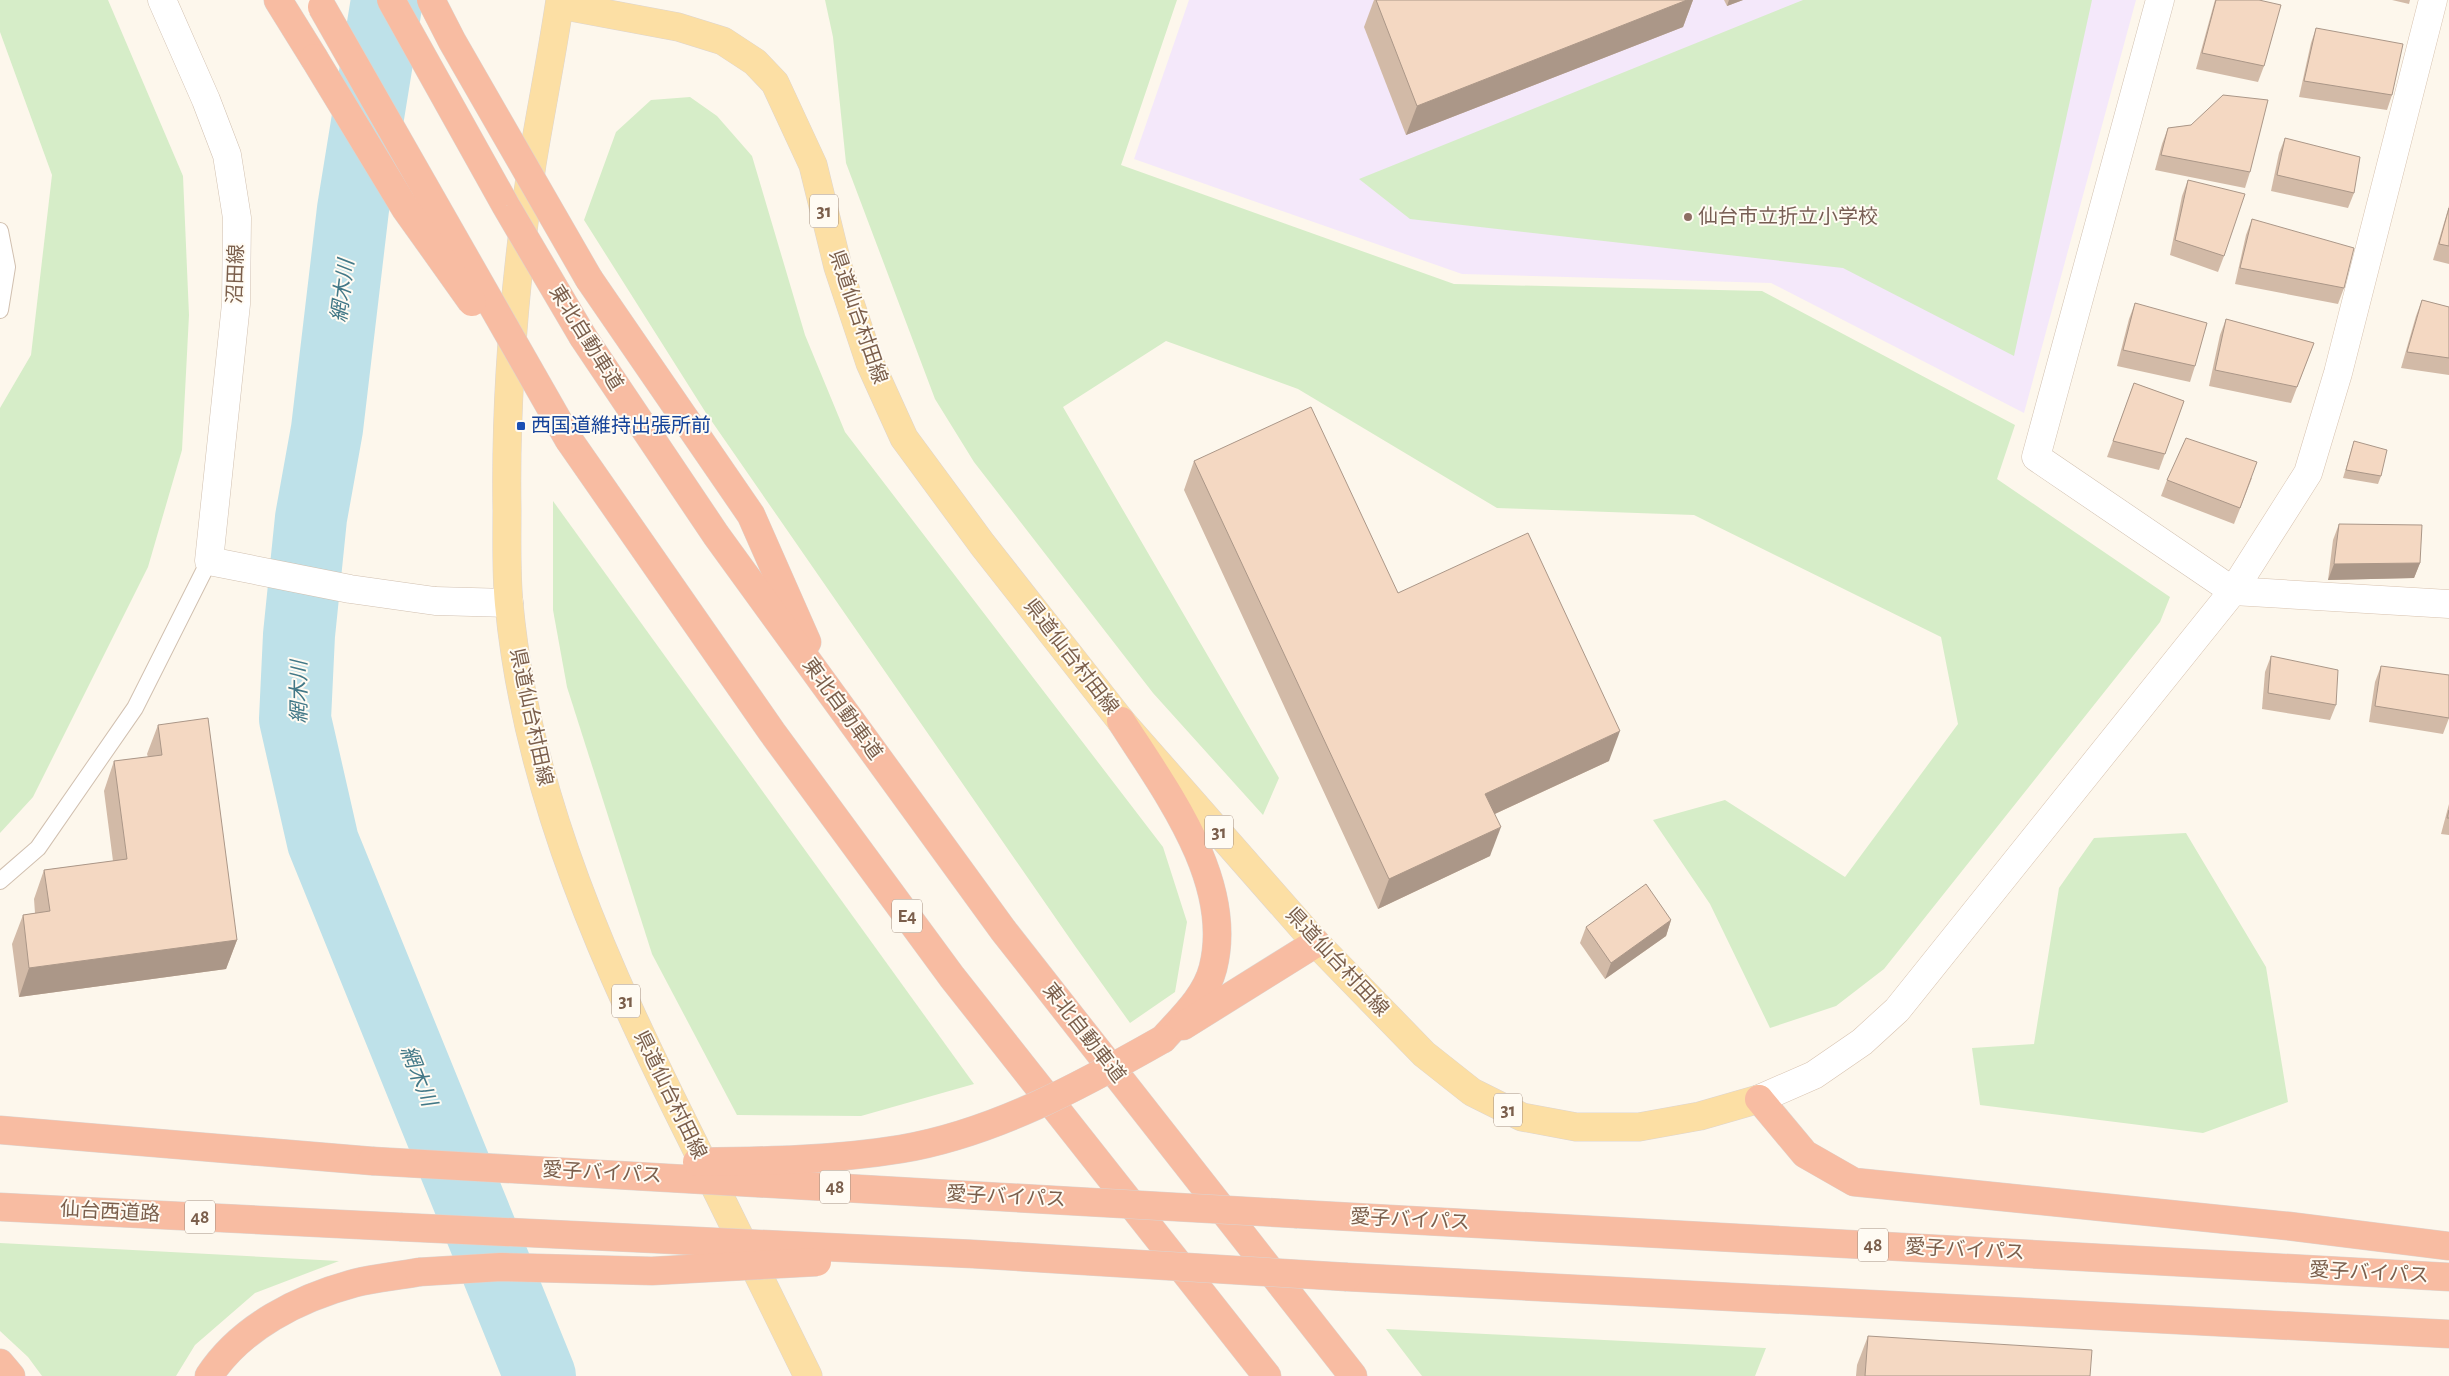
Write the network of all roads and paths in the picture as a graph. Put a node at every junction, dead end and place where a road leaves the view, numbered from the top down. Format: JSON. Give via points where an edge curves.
{"nodes":[{"id":1,"x":162,"y":0,"type":"edge"},
{"id":2,"x":278,"y":0,"type":"edge"},
{"id":3,"x":390,"y":0,"type":"edge"},
{"id":4,"x":430,"y":0,"type":"edge"},
{"id":5,"x":2160,"y":0,"type":"edge"},
{"id":6,"x":2433,"y":0,"type":"edge"},
{"id":7,"x":560,"y":2,"type":"edge"},
{"id":8,"x":320,"y":3,"type":"edge"},
{"id":9,"x":0,"y":231,"type":"edge"},
{"id":10,"x":0,"y":310,"type":"edge"},
{"id":11,"x":569,"y":440,"type":"junction"},
{"id":12,"x":209,"y":562,"type":"junction"},
{"id":13,"x":2234,"y":591,"type":"junction"},
{"id":14,"x":509,"y":603,"type":"junction"},
{"id":15,"x":2449,"y":604,"type":"edge"},
{"id":16,"x":830,"y":694,"type":"junction"},
{"id":17,"x":1122,"y":721,"type":"junction"},
{"id":18,"x":0,"y":882,"type":"edge"},
{"id":19,"x":1316,"y":943,"type":"junction"},
{"id":20,"x":1163,"y":1039,"type":"junction"},
{"id":21,"x":1759,"y":1099,"type":"junction"},
{"id":22,"x":0,"y":1130,"type":"edge"},
{"id":23,"x":0,"y":1143,"type":"edge"},
{"id":24,"x":372,"y":1161,"type":"junction"},
{"id":25,"x":478,"y":1166,"type":"junction"},
{"id":26,"x":0,"y":1207,"type":"edge"},
{"id":27,"x":2449,"y":1246,"type":"edge"},
{"id":28,"x":973,"y":1254,"type":"junction"},
{"id":29,"x":2449,"y":1277,"type":"edge"},
{"id":30,"x":2449,"y":1334,"type":"edge"},
{"id":31,"x":0,"y":1363,"type":"edge"},
{"id":32,"x":11,"y":1376,"type":"edge"},
{"id":33,"x":209,"y":1376,"type":"edge"},
{"id":34,"x":808,"y":1376,"type":"edge"},
{"id":35,"x":1267,"y":1376,"type":"edge"},
{"id":36,"x":1353,"y":1376,"type":"edge"}],
"edges":[{"from":1,"to":12,"type":"street","name":"沼田線","via":[[206,100],[226,155],[237,218],[236,304]]},
{"from":2,"to":11,"type":"highway","bridge":true,"via":[[405,208]]},
{"from":3,"to":16,"type":"highway","name":"東北自動車道","bridge":true,"via":[[583,337],[716,536]]},
{"from":4,"to":16,"type":"highway","bridge":true,"via":[[590,279],[751,515]]},
{"from":5,"to":13,"type":"street","via":[[2036,457]]},
{"from":6,"to":13,"type":"street","via":[[2338,373],[2308,473]]},
{"from":7,"to":14,"type":"main road","name":"県道仙台村田線","number":"31","via":[[532,165],[513,314],[506,448]]},
{"from":7,"to":17,"type":"main road","name":"県道仙台村田線","number":"31","via":[[670,25],[723,40],[756,62],[775,83],[813,165],[841,276],[870,362],[904,438],[982,544]]},
{"from":8,"to":11,"type":"highway","bridge":true},
{"from":9,"to":10,"type":"lane","via":[[6,267]]},
{"from":11,"to":35,"type":"highway","number":"E4","via":[[772,732],[952,977]]},
{"from":12,"to":14,"type":"street","via":[[350,589],[435,601]]},
{"from":12,"to":18,"type":"lane","via":[[135,708],[38,848]]},
{"from":13,"to":15,"type":"street"},
{"from":13,"to":21,"type":"street","via":[[1897,1010],[1862,1042],[1814,1075]]},
{"from":14,"to":34,"type":"main road","name":"県道仙台村田線","number":"31","via":[[532,744],[554,820],[602,950],[665,1087]]},
{"from":16,"to":36,"type":"highway","name":"東北自動車道","via":[[1003,930]]},
{"from":17,"to":19,"type":"main road","name":"県道仙台村田線","number":"31"},
{"from":17,"to":20,"type":"highway","via":[[1193,842],[1216,907],[1218,935],[1213,969],[1195,1004]]},
{"from":19,"to":20,"type":"highway"},
{"from":19,"to":21,"type":"main road","name":"県道仙台村田線","number":"31","via":[[1424,1054],[1472,1092],[1522,1117],[1576,1127],[1639,1127],[1700,1116]]},
{"from":20,"to":25,"type":"highway","bridge":true,"via":[[1058,1095],[1007,1117],[903,1148],[756,1161]]},
{"from":21,"to":27,"type":"highway","via":[[1805,1154],[1854,1182],[2288,1226]]},
{"from":22,"to":24,"type":"highway"},
{"from":23,"to":24,"type":"highway","number":"48"},
{"from":24,"to":25,"type":"highway","name":"愛子バイパス","number":"48","bridge":true},
{"from":25,"to":29,"type":"highway","name":"愛子バイパス","number":"48","bridge":true},
{"from":26,"to":28,"type":"highway","name":"仙台西道路","number":"48","bridge":true},
{"from":28,"to":30,"type":"highway","number":"48","bridge":true,"via":[[1347,1277]]},
{"from":28,"to":33,"type":"highway","bridge":true,"via":[[652,1271],[500,1267],[419,1272],[355,1283],[302,1302],[256,1327],[218,1362]]},
{"from":31,"to":32,"type":"highway"}]}
